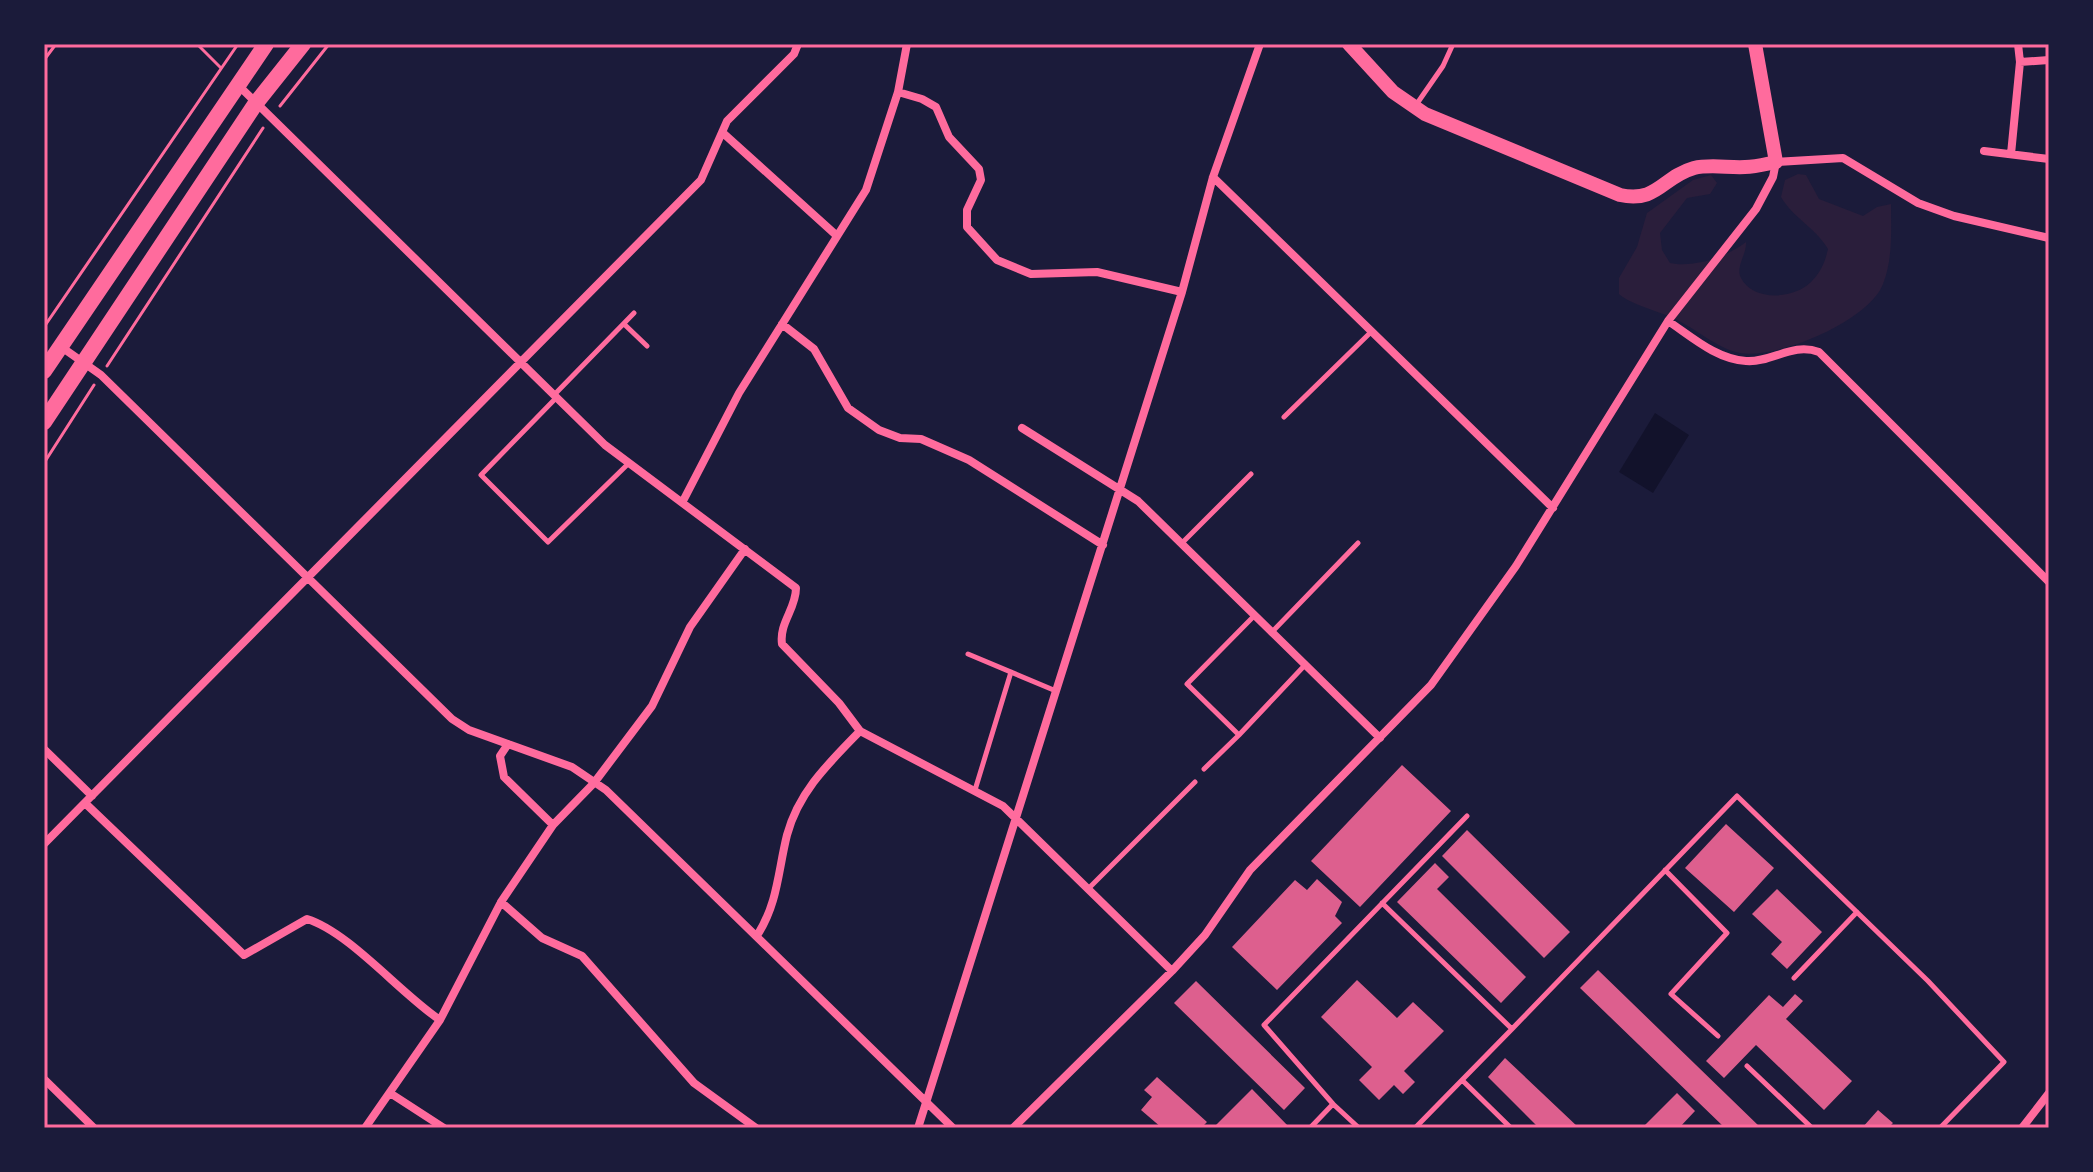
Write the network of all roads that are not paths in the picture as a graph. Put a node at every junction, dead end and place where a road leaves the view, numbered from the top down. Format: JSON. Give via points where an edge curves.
{"nodes":[{"id":1,"x":266,"y":44,"type":"edge"},
{"id":2,"x":303,"y":44,"type":"edge"},
{"id":3,"x":798,"y":44,"type":"edge"},
{"id":4,"x":907,"y":44,"type":"edge"},
{"id":5,"x":1260,"y":44,"type":"edge"},
{"id":6,"x":1349,"y":44,"type":"edge"},
{"id":7,"x":1453,"y":44,"type":"edge"},
{"id":8,"x":1755,"y":44,"type":"edge"},
{"id":9,"x":2018,"y":44,"type":"edge"},
{"id":10,"x":2049,"y":60,"type":"edge"},
{"id":11,"x":2020,"y":62,"type":"junction"},
{"id":12,"x":238,"y":84,"type":"junction"},
{"id":13,"x":898,"y":92,"type":"junction"},
{"id":14,"x":256,"y":103,"type":"junction"},
{"id":15,"x":1414,"y":108,"type":"junction"},
{"id":16,"x":723,"y":133,"type":"junction"},
{"id":17,"x":1984,"y":151,"type":"dead end"},
{"id":18,"x":2011,"y":154,"type":"junction"},
{"id":19,"x":2049,"y":159,"type":"edge"},
{"id":20,"x":1776,"y":162,"type":"junction"},
{"id":21,"x":1213,"y":177,"type":"junction"},
{"id":22,"x":836,"y":235,"type":"junction"},
{"id":23,"x":2049,"y":238,"type":"edge"},
{"id":24,"x":1182,"y":292,"type":"junction"},
{"id":25,"x":634,"y":313,"type":"dead end"},
{"id":26,"x":1668,"y":321,"type":"junction"},
{"id":27,"x":624,"y":324,"type":"junction"},
{"id":28,"x":782,"y":324,"type":"junction"},
{"id":29,"x":1371,"y":332,"type":"junction"},
{"id":30,"x":60,"y":346,"type":"junction"},
{"id":31,"x":647,"y":346,"type":"dead end"},
{"id":32,"x":83,"y":362,"type":"junction"},
{"id":33,"x":522,"y":363,"type":"junction"},
{"id":34,"x":44,"y":371,"type":"edge"},
{"id":35,"x":555,"y":397,"type":"junction"},
{"id":36,"x":1284,"y":417,"type":"dead end"},
{"id":37,"x":44,"y":422,"type":"edge"},
{"id":38,"x":1022,"y":428,"type":"dead end"},
{"id":39,"x":629,"y":463,"type":"junction"},
{"id":40,"x":1251,"y":474,"type":"dead end"},
{"id":41,"x":1120,"y":488,"type":"junction"},
{"id":42,"x":683,"y":501,"type":"junction"},
{"id":43,"x":1553,"y":508,"type":"junction"},
{"id":44,"x":1358,"y":543,"type":"dead end"},
{"id":45,"x":1181,"y":544,"type":"junction"},
{"id":46,"x":1103,"y":545,"type":"junction"},
{"id":47,"x":745,"y":549,"type":"junction"},
{"id":48,"x":309,"y":577,"type":"junction"},
{"id":49,"x":2049,"y":582,"type":"edge"},
{"id":50,"x":1254,"y":616,"type":"junction"},
{"id":51,"x":1271,"y":633,"type":"junction"},
{"id":52,"x":968,"y":654,"type":"dead end"},
{"id":53,"x":1305,"y":665,"type":"junction"},
{"id":54,"x":1011,"y":672,"type":"junction"},
{"id":55,"x":1056,"y":691,"type":"junction"},
{"id":56,"x":860,"y":731,"type":"junction"},
{"id":57,"x":1239,"y":735,"type":"junction"},
{"id":58,"x":1380,"y":738,"type":"junction"},
{"id":59,"x":508,"y":744,"type":"junction"},
{"id":60,"x":44,"y":749,"type":"edge"},
{"id":61,"x":1204,"y":769,"type":"dead end"},
{"id":62,"x":1195,"y":782,"type":"dead end"},
{"id":63,"x":594,"y":783,"type":"junction"},
{"id":64,"x":975,"y":790,"type":"junction"},
{"id":65,"x":88,"y":799,"type":"junction"},
{"id":66,"x":1467,"y":816,"type":"dead end"},
{"id":67,"x":1015,"y":818,"type":"junction"},
{"id":68,"x":553,"y":825,"type":"junction"},
{"id":69,"x":44,"y":844,"type":"edge"},
{"id":70,"x":1665,"y":870,"type":"junction"},
{"id":71,"x":1089,"y":888,"type":"junction"},
{"id":72,"x":501,"y":902,"type":"junction"},
{"id":73,"x":1382,"y":903,"type":"junction"},
{"id":74,"x":1857,"y":912,"type":"junction"},
{"id":75,"x":758,"y":934,"type":"junction"},
{"id":76,"x":1172,"y":971,"type":"junction"},
{"id":77,"x":1794,"y":978,"type":"dead end"},
{"id":78,"x":440,"y":1020,"type":"junction"},
{"id":79,"x":1512,"y":1029,"type":"junction"},
{"id":80,"x":1718,"y":1036,"type":"dead end"},
{"id":81,"x":1747,"y":1066,"type":"dead end"},
{"id":82,"x":44,"y":1079,"type":"edge"},
{"id":83,"x":1462,"y":1080,"type":"junction"},
{"id":84,"x":390,"y":1093,"type":"junction"},
{"id":85,"x":2049,"y":1093,"type":"edge"},
{"id":86,"x":926,"y":1101,"type":"junction"},
{"id":87,"x":1333,"y":1104,"type":"junction"},
{"id":88,"x":94,"y":1128,"type":"edge"},
{"id":89,"x":365,"y":1128,"type":"edge"},
{"id":90,"x":444,"y":1128,"type":"edge"},
{"id":91,"x":756,"y":1128,"type":"edge"},
{"id":92,"x":918,"y":1128,"type":"edge"},
{"id":93,"x":953,"y":1128,"type":"edge"},
{"id":94,"x":1013,"y":1128,"type":"edge"},
{"id":95,"x":1310,"y":1128,"type":"edge"},
{"id":96,"x":1359,"y":1128,"type":"edge"},
{"id":97,"x":1415,"y":1128,"type":"edge"},
{"id":98,"x":1511,"y":1128,"type":"edge"},
{"id":99,"x":1812,"y":1128,"type":"edge"},
{"id":100,"x":1940,"y":1128,"type":"edge"},
{"id":101,"x":2022,"y":1128,"type":"edge"}],
"edges":[{"from":1,"to":12,"type":"highway"},
{"from":2,"to":14,"type":"highway"},
{"from":3,"to":16,"type":"street","via":[[727,121]]},
{"from":4,"to":13,"type":"street"},
{"from":5,"to":21,"type":"street"},
{"from":6,"to":15,"type":"main road"},
{"from":7,"to":15,"type":"lane"},
{"from":8,"to":20,"type":"main road"},
{"from":9,"to":11,"type":"street"},
{"from":10,"to":11,"type":"street"},
{"from":11,"to":18,"type":"street"},
{"from":12,"to":14,"type":"street"},
{"from":12,"to":30,"type":"highway"},
{"from":13,"to":22,"type":"street","via":[[866,190]]},
{"from":13,"to":24,"type":"street","via":[[936,107],[949,137],[979,169],[981,180],[967,210],[967,227],[997,260],[1031,274],[1097,272]]},
{"from":14,"to":32,"type":"highway"},
{"from":14,"to":33,"type":"street"},
{"from":15,"to":20,"type":"main road","via":[[1637,198],[1698,167],[1747,168]]},
{"from":16,"to":22,"type":"street"},
{"from":16,"to":33,"type":"street","via":[[701,180]]},
{"from":17,"to":18,"type":"street"},
{"from":18,"to":19,"type":"street"},
{"from":20,"to":23,"type":"street","via":[[1843,158],[1918,203]]},
{"from":20,"to":26,"type":"street","via":[[1756,209]]},
{"from":21,"to":24,"type":"street"},
{"from":21,"to":29,"type":"street"},
{"from":22,"to":28,"type":"street"},
{"from":24,"to":41,"type":"street"},
{"from":25,"to":27,"type":"lane"},
{"from":26,"to":43,"type":"street"},
{"from":26,"to":49,"type":"street","via":[[1722,356],[1748,362],[1804,347],[1819,352]]},
{"from":27,"to":31,"type":"lane"},
{"from":27,"to":35,"type":"lane"},
{"from":28,"to":42,"type":"street"},
{"from":28,"to":46,"type":"street","via":[[814,349],[848,408],[879,430],[921,439],[969,460]]},
{"from":29,"to":36,"type":"lane"},
{"from":29,"to":43,"type":"street"},
{"from":30,"to":32,"type":"street"},
{"from":30,"to":34,"type":"highway"},
{"from":32,"to":37,"type":"highway"},
{"from":32,"to":48,"type":"street"},
{"from":33,"to":35,"type":"street"},
{"from":33,"to":48,"type":"street"},
{"from":35,"to":39,"type":"street"},
{"from":35,"to":39,"type":"lane","via":[[481,475],[548,542]]},
{"from":38,"to":41,"type":"street"},
{"from":39,"to":42,"type":"street"},
{"from":40,"to":45,"type":"lane"},
{"from":41,"to":45,"type":"street"},
{"from":41,"to":46,"type":"street"},
{"from":42,"to":47,"type":"street"},
{"from":43,"to":58,"type":"street","via":[[1431,685]]},
{"from":44,"to":51,"type":"lane"},
{"from":45,"to":50,"type":"street"},
{"from":46,"to":55,"type":"street"},
{"from":47,"to":56,"type":"street","via":[[796,588],[796,600],[780,632],[782,644]]},
{"from":47,"to":63,"type":"street","via":[[690,627],[652,706]]},
{"from":48,"to":59,"type":"street","via":[[452,719]]},
{"from":48,"to":65,"type":"street"},
{"from":50,"to":51,"type":"street"},
{"from":50,"to":57,"type":"lane","via":[[1187,684]]},
{"from":51,"to":53,"type":"street"},
{"from":52,"to":54,"type":"lane"},
{"from":53,"to":57,"type":"lane"},
{"from":53,"to":58,"type":"street"},
{"from":54,"to":55,"type":"lane"},
{"from":54,"to":64,"type":"lane"},
{"from":55,"to":67,"type":"street"},
{"from":56,"to":64,"type":"street"},
{"from":56,"to":75,"type":"street","via":[[803,796],[788,833],[776,899]]},
{"from":57,"to":61,"type":"lane"},
{"from":58,"to":76,"type":"street","via":[[1250,870],[1205,935]]},
{"from":59,"to":63,"type":"street","via":[[572,767]]},
{"from":59,"to":68,"type":"street","via":[[500,756],[504,777]]},
{"from":60,"to":65,"type":"street"},
{"from":62,"to":71,"type":"lane"},
{"from":63,"to":68,"type":"street"},
{"from":63,"to":75,"type":"street"},
{"from":64,"to":67,"type":"street"},
{"from":65,"to":69,"type":"street"},
{"from":65,"to":78,"type":"street","via":[[244,955],[307,919],[326,925]]},
{"from":66,"to":73,"type":"lane"},
{"from":67,"to":71,"type":"street"},
{"from":67,"to":86,"type":"street"},
{"from":68,"to":72,"type":"street"},
{"from":70,"to":74,"type":"lane","via":[[1737,796]]},
{"from":70,"to":79,"type":"lane"},
{"from":70,"to":80,"type":"lane","via":[[1727,933],[1671,994]]},
{"from":71,"to":76,"type":"street"},
{"from":72,"to":78,"type":"street"},
{"from":72,"to":91,"type":"street","via":[[542,938],[582,956],[694,1083]]},
{"from":73,"to":79,"type":"lane"},
{"from":73,"to":87,"type":"lane","via":[[1264,1025]]},
{"from":74,"to":77,"type":"lane"},
{"from":74,"to":100,"type":"lane","via":[[2004,1062]]},
{"from":75,"to":86,"type":"street"},
{"from":76,"to":94,"type":"street"},
{"from":78,"to":84,"type":"street"},
{"from":79,"to":83,"type":"lane"},
{"from":81,"to":99,"type":"lane"},
{"from":82,"to":88,"type":"street"},
{"from":83,"to":97,"type":"lane"},
{"from":83,"to":98,"type":"lane"},
{"from":84,"to":89,"type":"street"},
{"from":84,"to":90,"type":"street"},
{"from":85,"to":101,"type":"street"},
{"from":86,"to":92,"type":"street"},
{"from":86,"to":93,"type":"street"},
{"from":87,"to":95,"type":"lane"},
{"from":87,"to":96,"type":"lane"}]}
